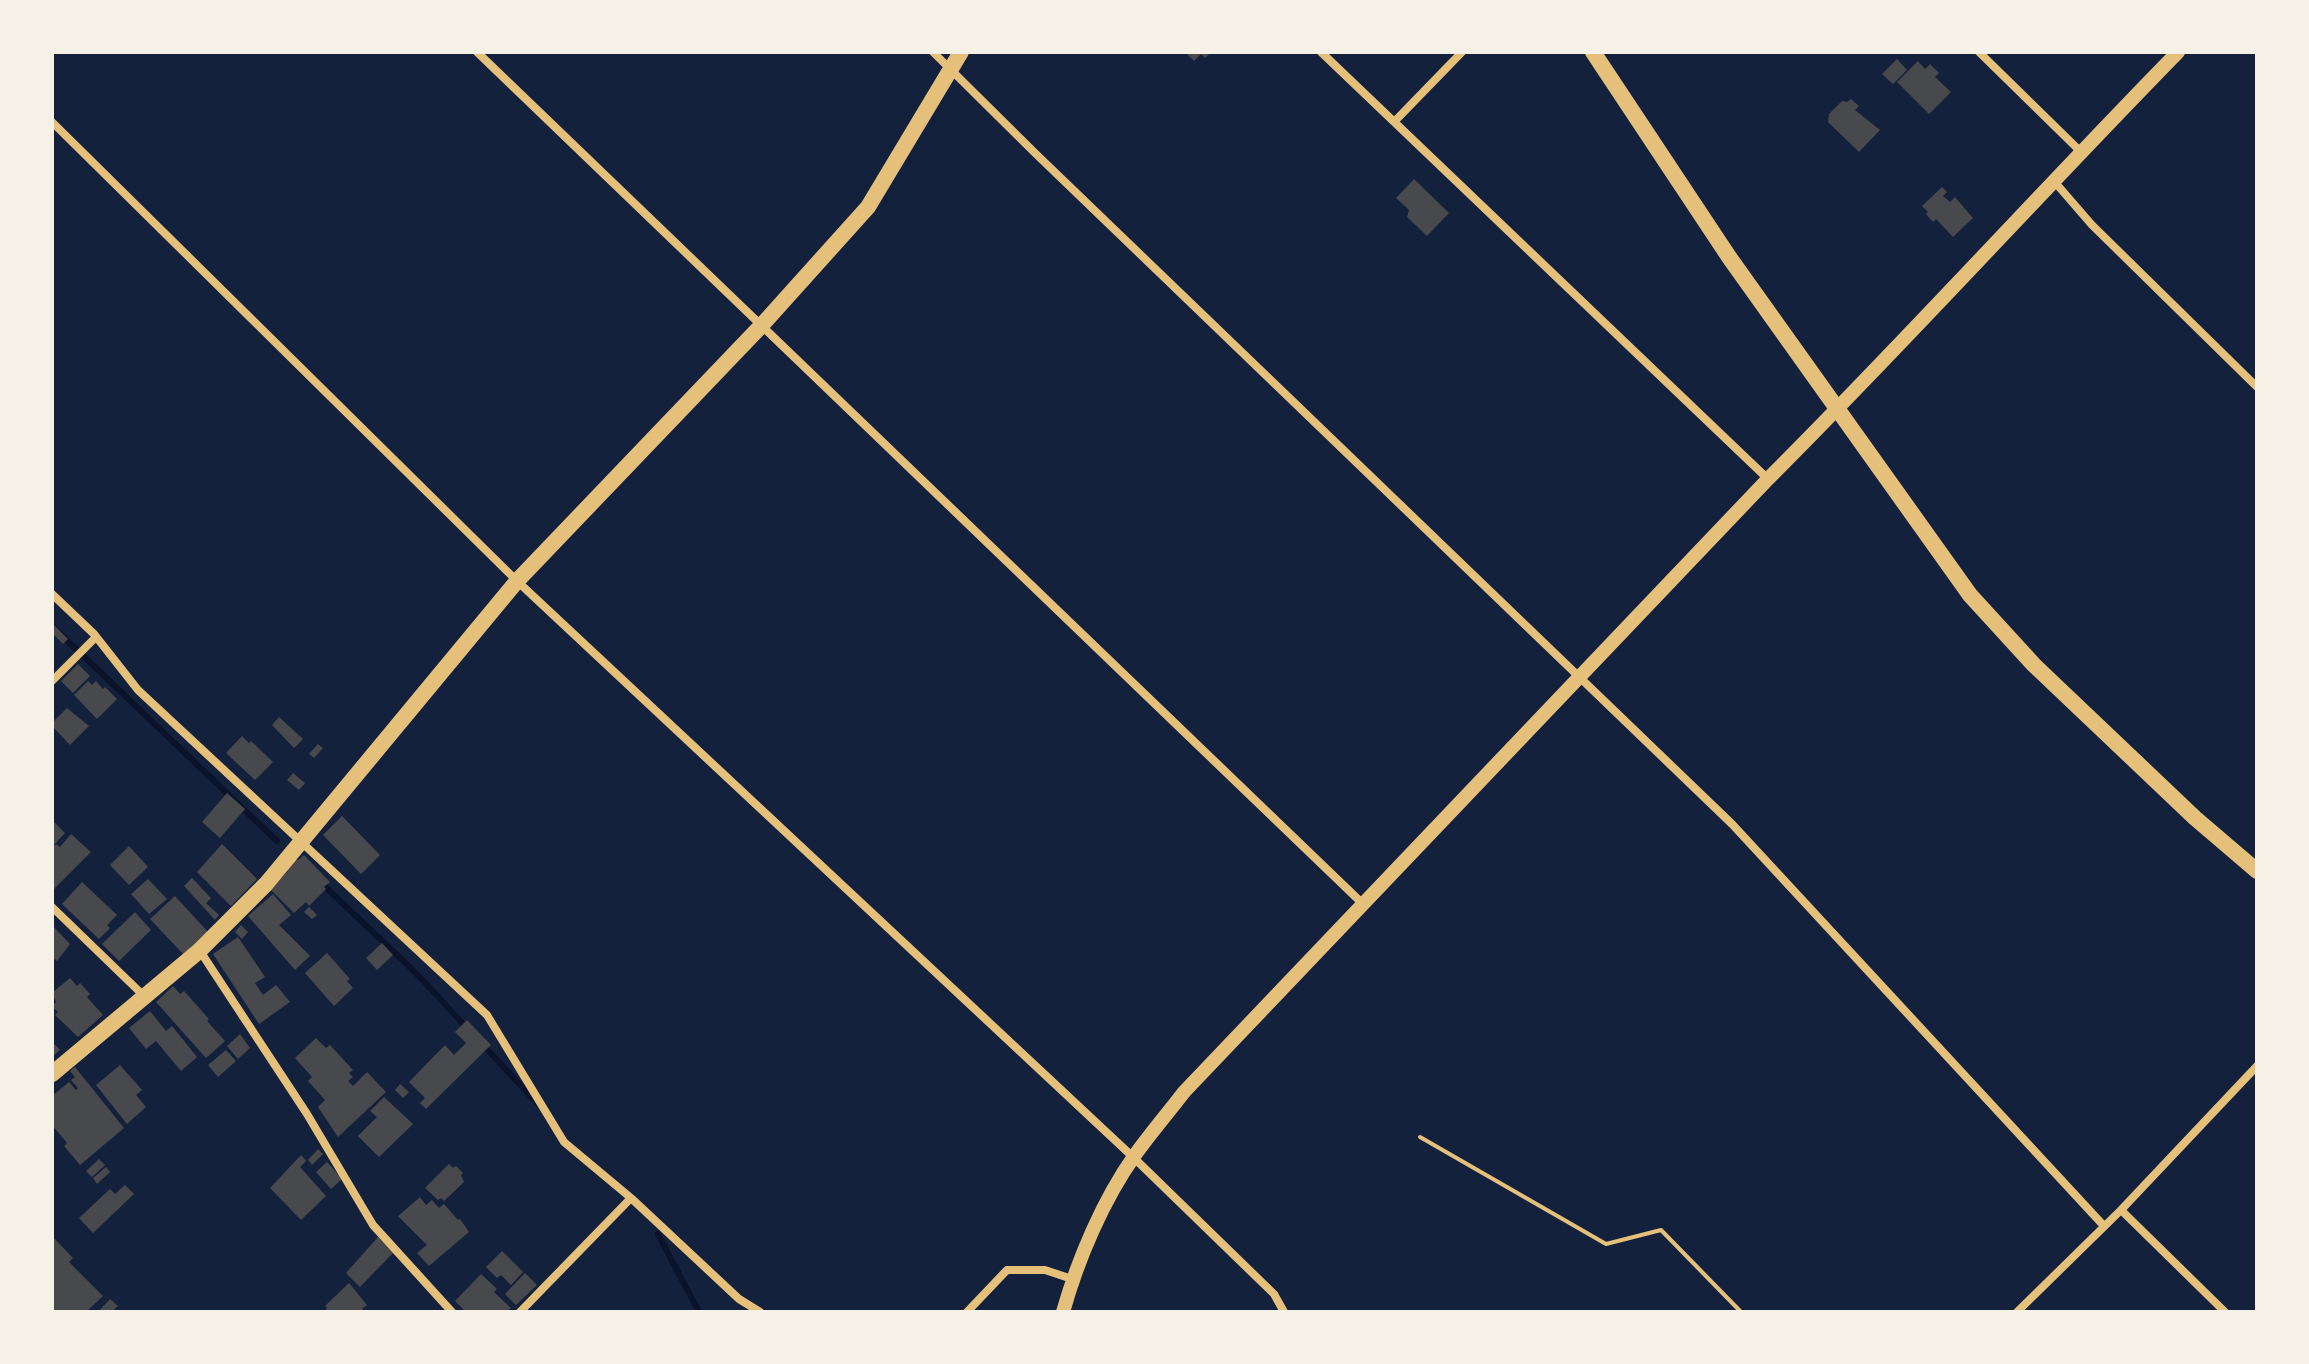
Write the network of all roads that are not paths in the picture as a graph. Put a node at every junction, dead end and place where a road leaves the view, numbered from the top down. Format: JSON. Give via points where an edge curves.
{"nodes":[{"id":1,"x":477,"y":52,"type":"edge"},
{"id":2,"x":933,"y":52,"type":"edge"},
{"id":3,"x":961,"y":52,"type":"edge"},
{"id":4,"x":1321,"y":52,"type":"edge"},
{"id":5,"x":1462,"y":52,"type":"edge"},
{"id":6,"x":1593,"y":52,"type":"edge"},
{"id":7,"x":1979,"y":52,"type":"edge"},
{"id":8,"x":2178,"y":52,"type":"edge"},
{"id":9,"x":951,"y":72,"type":"junction"},
{"id":10,"x":52,"y":122,"type":"edge"},
{"id":11,"x":1394,"y":122,"type":"junction"},
{"id":12,"x":2080,"y":151,"type":"junction"},
{"id":13,"x":2052,"y":180,"type":"junction"},
{"id":14,"x":761,"y":326,"type":"junction"},
{"id":15,"x":2257,"y":387,"type":"edge"},
{"id":16,"x":1838,"y":410,"type":"junction"},
{"id":17,"x":1768,"y":479,"type":"junction"},
{"id":18,"x":517,"y":581,"type":"junction"},
{"id":19,"x":52,"y":594,"type":"edge"},
{"id":20,"x":96,"y":637,"type":"junction"},
{"id":21,"x":1580,"y":676,"type":"junction"},
{"id":22,"x":52,"y":681,"type":"edge"},
{"id":23,"x":301,"y":842,"type":"junction"},
{"id":24,"x":2257,"y":871,"type":"edge"},
{"id":25,"x":1363,"y":904,"type":"junction"},
{"id":26,"x":52,"y":907,"type":"edge"},
{"id":27,"x":199,"y":951,"type":"junction"},
{"id":28,"x":145,"y":997,"type":"junction"},
{"id":29,"x":2257,"y":1066,"type":"edge"},
{"id":30,"x":52,"y":1074,"type":"edge"},
{"id":31,"x":1133,"y":1157,"type":"junction"},
{"id":32,"x":631,"y":1198,"type":"junction"},
{"id":33,"x":2121,"y":1210,"type":"junction"},
{"id":34,"x":2104,"y":1226,"type":"junction"},
{"id":35,"x":1072,"y":1279,"type":"junction"},
{"id":36,"x":452,"y":1312,"type":"edge"},
{"id":37,"x":520,"y":1312,"type":"edge"},
{"id":38,"x":760,"y":1312,"type":"edge"},
{"id":39,"x":967,"y":1312,"type":"edge"},
{"id":40,"x":1063,"y":1312,"type":"edge"},
{"id":41,"x":1284,"y":1312,"type":"edge"},
{"id":42,"x":2017,"y":1312,"type":"edge"},
{"id":43,"x":2225,"y":1312,"type":"edge"}],
"edges":[{"from":1,"to":14,"type":"street"},
{"from":2,"to":9,"type":"street"},
{"from":3,"to":9,"type":"main road"},
{"from":4,"to":11,"type":"street"},
{"from":5,"to":11,"type":"street"},
{"from":6,"to":16,"type":"main road"},
{"from":7,"to":12,"type":"street"},
{"from":8,"to":12,"type":"street"},
{"from":9,"to":14,"type":"main road","via":[[868,207]]},
{"from":9,"to":21,"type":"street"},
{"from":10,"to":18,"type":"street"},
{"from":11,"to":17,"type":"street"},
{"from":12,"to":13,"type":"street"},
{"from":13,"to":15,"type":"street"},
{"from":13,"to":16,"type":"street"},
{"from":14,"to":18,"type":"main road"},
{"from":14,"to":25,"type":"street"},
{"from":16,"to":17,"type":"street"},
{"from":16,"to":24,"type":"main road","via":[[1970,595],[2012,642]]},
{"from":17,"to":21,"type":"street"},
{"from":18,"to":23,"type":"main road"},
{"from":18,"to":31,"type":"street"},
{"from":19,"to":20,"type":"street"},
{"from":20,"to":22,"type":"street"},
{"from":20,"to":23,"type":"street","via":[[138,690]]},
{"from":21,"to":25,"type":"street"},
{"from":21,"to":34,"type":"street","via":[[1732,824]]},
{"from":23,"to":27,"type":"main road"},
{"from":23,"to":32,"type":"street","via":[[487,1015],[564,1142]]},
{"from":25,"to":31,"type":"street","via":[[1184,1092]]},
{"from":26,"to":28,"type":"street"},
{"from":27,"to":28,"type":"main road"},
{"from":27,"to":36,"type":"street","via":[[373,1225]]},
{"from":28,"to":30,"type":"main road"},
{"from":29,"to":33,"type":"street"},
{"from":31,"to":35,"type":"street"},
{"from":31,"to":41,"type":"street","via":[[1274,1294]]},
{"from":32,"to":37,"type":"street"},
{"from":32,"to":38,"type":"street","via":[[739,1299]]},
{"from":33,"to":34,"type":"street"},
{"from":33,"to":43,"type":"street"},
{"from":34,"to":42,"type":"street"},
{"from":35,"to":39,"type":"street","via":[[1045,1270],[1007,1270]]},
{"from":35,"to":40,"type":"street"}]}
